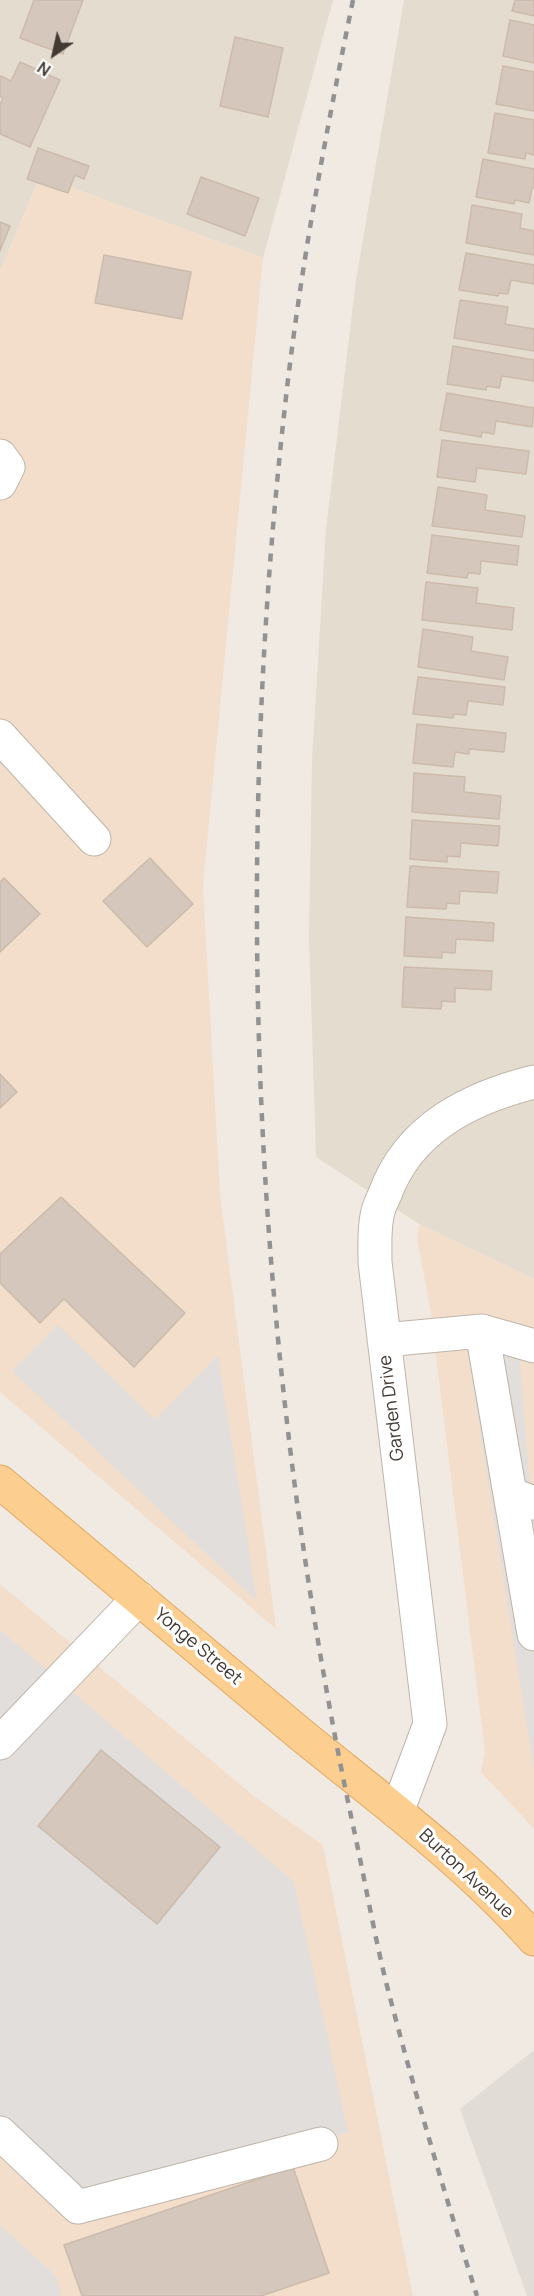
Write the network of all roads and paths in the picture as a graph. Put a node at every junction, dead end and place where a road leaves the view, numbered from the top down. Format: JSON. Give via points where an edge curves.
{"nodes":[{"id":1,"x":0,"y":456,"type":"edge"},
{"id":2,"x":0,"y":483,"type":"edge"},
{"id":3,"x":0,"y":736,"type":"edge"},
{"id":4,"x":94,"y":839,"type":"dead end"},
{"id":5,"x":534,"y":1082,"type":"edge"},
{"id":6,"x":482,"y":1331,"type":"junction"},
{"id":7,"x":384,"y":1340,"type":"junction"},
{"id":8,"x":534,"y":1346,"type":"edge"},
{"id":9,"x":0,"y":1482,"type":"edge"},
{"id":10,"x":522,"y":1498,"type":"edge"},
{"id":11,"x":139,"y":1598,"type":"junction"},
{"id":12,"x":534,"y":1634,"type":"edge"},
{"id":13,"x":0,"y":1743,"type":"edge"},
{"id":14,"x":397,"y":1812,"type":"junction"},
{"id":15,"x":534,"y":1939,"type":"edge"},
{"id":16,"x":0,"y":2133,"type":"edge"},
{"id":17,"x":321,"y":2144,"type":"dead end"}],
"edges":[{"from":1,"to":2,"type":"street","via":[[8,467]]},
{"from":3,"to":4,"type":"street"},
{"from":5,"to":7,"type":"street","name":"Garden Drive","via":[[470,1104],[441,1121],[416,1142],[393,1172],[377,1215],[375,1262]]},
{"from":6,"to":7,"type":"street"},
{"from":6,"to":8,"type":"street"},
{"from":6,"to":10,"type":"street"},
{"from":7,"to":14,"type":"street","name":"Garden Drive","via":[[430,1724]]},
{"from":9,"to":11,"type":"main road","name":"Yonge Street"},
{"from":10,"to":12,"type":"street"},
{"from":11,"to":13,"type":"street"},
{"from":11,"to":14,"type":"main road","name":"Yonge Street"},
{"from":14,"to":15,"type":"main road","name":"Burton Avenue","via":[[479,1882]]},
{"from":16,"to":17,"type":"street","via":[[78,2207]]}]}
